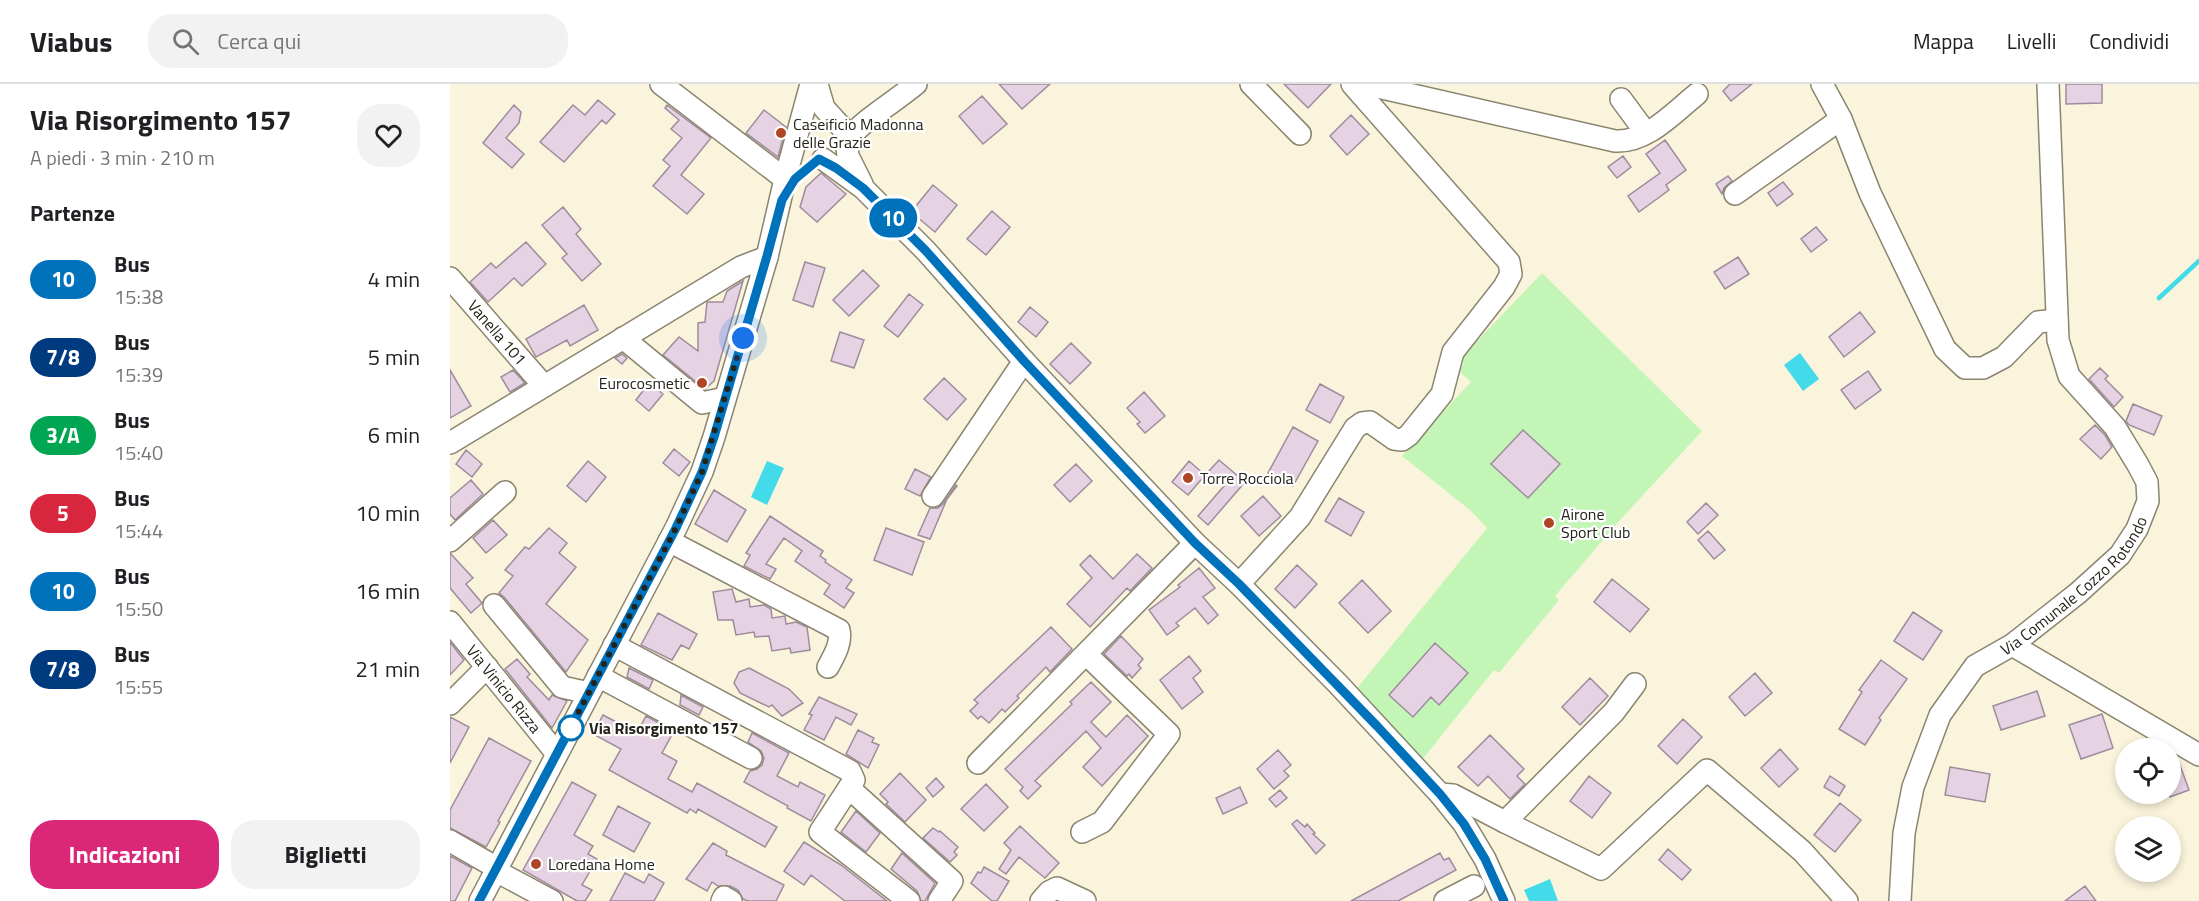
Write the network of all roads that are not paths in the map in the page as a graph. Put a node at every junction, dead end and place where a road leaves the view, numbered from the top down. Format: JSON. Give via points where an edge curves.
{"nodes":[{"id":1,"x":661,"y":84,"type":"edge"},
{"id":2,"x":811,"y":84,"type":"edge"},
{"id":3,"x":817,"y":84,"type":"edge"},
{"id":4,"x":916,"y":84,"type":"edge"},
{"id":5,"x":1251,"y":84,"type":"edge"},
{"id":6,"x":1354,"y":84,"type":"edge"},
{"id":7,"x":1822,"y":84,"type":"edge"},
{"id":8,"x":2048,"y":84,"type":"edge"},
{"id":9,"x":1697,"y":94,"type":"dead end"},
{"id":10,"x":1621,"y":99,"type":"dead end"},
{"id":11,"x":873,"y":115,"type":"junction"},
{"id":12,"x":1841,"y":119,"type":"junction"},
{"id":13,"x":835,"y":120,"type":"junction"},
{"id":14,"x":1300,"y":134,"type":"dead end"},
{"id":15,"x":1646,"y":134,"type":"junction"},
{"id":16,"x":802,"y":137,"type":"junction"},
{"id":17,"x":846,"y":141,"type":"junction"},
{"id":18,"x":821,"y":159,"type":"junction"},
{"id":19,"x":863,"y":188,"type":"junction"},
{"id":20,"x":783,"y":189,"type":"junction"},
{"id":21,"x":1736,"y":194,"type":"dead end"},
{"id":22,"x":767,"y":256,"type":"junction"},
{"id":23,"x":450,"y":278,"type":"edge"},
{"id":24,"x":2057,"y":320,"type":"junction"},
{"id":25,"x":623,"y":338,"type":"junction"},
{"id":26,"x":1024,"y":361,"type":"junction"},
{"id":27,"x":544,"y":386,"type":"junction"},
{"id":28,"x":725,"y":398,"type":"junction"},
{"id":29,"x":450,"y":443,"type":"edge"},
{"id":30,"x":505,"y":492,"type":"dead end"},
{"id":31,"x":933,"y":496,"type":"dead end"},
{"id":32,"x":673,"y":535,"type":"junction"},
{"id":33,"x":450,"y":541,"type":"edge"},
{"id":34,"x":1195,"y":543,"type":"junction"},
{"id":35,"x":740,"y":564,"type":"dead end"},
{"id":36,"x":1239,"y":584,"type":"junction"},
{"id":37,"x":494,"y":605,"type":"dead end"},
{"id":38,"x":450,"y":622,"type":"edge"},
{"id":39,"x":614,"y":645,"type":"junction"},
{"id":40,"x":2012,"y":645,"type":"junction"},
{"id":41,"x":1087,"y":655,"type":"junction"},
{"id":42,"x":487,"y":667,"type":"junction"},
{"id":43,"x":828,"y":667,"type":"dead end"},
{"id":44,"x":594,"y":684,"type":"junction"},
{"id":45,"x":1635,"y":684,"type":"dead end"},
{"id":46,"x":450,"y":704,"type":"edge"},
{"id":47,"x":2197,"y":752,"type":"edge"},
{"id":48,"x":556,"y":754,"type":"junction"},
{"id":49,"x":751,"y":758,"type":"dead end"},
{"id":50,"x":978,"y":763,"type":"dead end"},
{"id":51,"x":849,"y":788,"type":"junction"},
{"id":52,"x":1440,"y":794,"type":"junction"},
{"id":53,"x":1505,"y":822,"type":"junction"},
{"id":54,"x":1082,"y":832,"type":"dead end"},
{"id":55,"x":450,"y":841,"type":"edge"},
{"id":56,"x":496,"y":869,"type":"junction"},
{"id":57,"x":1474,"y":885,"type":"dead end"},
{"id":58,"x":480,"y":901,"type":"edge"},
{"id":59,"x":552,"y":901,"type":"edge"},
{"id":60,"x":722,"y":901,"type":"edge"},
{"id":61,"x":731,"y":901,"type":"edge"},
{"id":62,"x":909,"y":901,"type":"edge"},
{"id":63,"x":939,"y":901,"type":"edge"},
{"id":64,"x":1041,"y":901,"type":"edge"},
{"id":65,"x":1085,"y":901,"type":"edge"},
{"id":66,"x":1445,"y":901,"type":"edge"},
{"id":67,"x":1504,"y":901,"type":"edge"},
{"id":68,"x":1847,"y":901,"type":"edge"},
{"id":69,"x":1900,"y":901,"type":"edge"}],
"edges":[{"from":1,"to":20,"type":"street"},
{"from":2,"to":16,"type":"street"},
{"from":3,"to":13,"type":"street","via":[[824,108]]},
{"from":4,"to":11,"type":"street"},
{"from":5,"to":14,"type":"street"},
{"from":6,"to":15,"type":"street","via":[[1615,141],[1628,142]]},
{"from":6,"to":36,"type":"street","via":[[1509,262],[1511,274],[1453,352],[1442,394],[1409,435],[1402,440],[1394,439],[1370,422],[1354,428],[1300,517]]},
{"from":7,"to":12,"type":"street"},
{"from":8,"to":24,"type":"street","name":"Via Comunale Cozzo Rotondo"},
{"from":9,"to":15,"type":"street"},
{"from":10,"to":15,"type":"street"},
{"from":11,"to":13,"type":"street"},
{"from":11,"to":17,"type":"street"},
{"from":12,"to":21,"type":"street"},
{"from":12,"to":24,"type":"street","via":[[1870,193],[1945,349],[1965,368],[1983,368],[2004,357],[2038,322]]},
{"from":13,"to":16,"type":"street","via":[[820,119]]},
{"from":13,"to":17,"type":"street","via":[[843,127]]},
{"from":16,"to":18,"type":"street","via":[[810,152]]},
{"from":16,"to":20,"type":"street"},
{"from":17,"to":18,"type":"street","via":[[838,156]]},
{"from":17,"to":19,"type":"street","via":[[848,156]]},
{"from":18,"to":19,"type":"street"},
{"from":18,"to":20,"type":"street"},
{"from":19,"to":26,"type":"street","via":[[926,251]]},
{"from":20,"to":22,"type":"street"},
{"from":22,"to":25,"type":"street","via":[[741,267]]},
{"from":22,"to":28,"type":"street"},
{"from":23,"to":27,"type":"street","name":"Vanella 101"},
{"from":24,"to":40,"type":"street","name":"Via Comunale Cozzo Rotondo","via":[[2058,340],[2069,376],[2115,427],[2147,482],[2148,501],[2120,555]]},
{"from":25,"to":27,"type":"street"},
{"from":25,"to":28,"type":"street","via":[[702,403]]},
{"from":26,"to":31,"type":"street"},
{"from":26,"to":34,"type":"street"},
{"from":27,"to":29,"type":"street"},
{"from":28,"to":32,"type":"street","via":[[702,472]]},
{"from":30,"to":33,"type":"street"},
{"from":32,"to":35,"type":"street"},
{"from":32,"to":39,"type":"street"},
{"from":32,"to":43,"type":"street","via":[[839,630],[838,646]]},
{"from":34,"to":36,"type":"street"},
{"from":34,"to":41,"type":"street"},
{"from":36,"to":52,"type":"street"},
{"from":37,"to":44,"type":"street","via":[[562,687]]},
{"from":38,"to":42,"type":"street","name":"Via Vinicio Rizza"},
{"from":39,"to":44,"type":"street"},
{"from":39,"to":51,"type":"street","via":[[850,771],[854,780]]},
{"from":40,"to":47,"type":"street"},
{"from":40,"to":69,"type":"street","name":"Via Comunale Cozzo Rotondo","via":[[1975,666],[1940,715],[1913,787],[1904,833]]},
{"from":41,"to":50,"type":"street"},
{"from":41,"to":54,"type":"street","via":[[1169,734],[1102,822]]},
{"from":42,"to":46,"type":"street"},
{"from":42,"to":48,"type":"street","name":"Via Vinicio Rizza"},
{"from":44,"to":48,"type":"street"},
{"from":44,"to":49,"type":"street"},
{"from":45,"to":53,"type":"street","via":[[1614,712]]},
{"from":48,"to":56,"type":"street"},
{"from":51,"to":62,"type":"street","via":[[820,832]]},
{"from":51,"to":63,"type":"street","via":[[952,881]]},
{"from":52,"to":53,"type":"street","via":[[1452,795]]},
{"from":52,"to":67,"type":"street","via":[[1485,859]]},
{"from":53,"to":68,"type":"street","via":[[1601,869],[1707,770],[1802,851]]},
{"from":55,"to":56,"type":"street"},
{"from":56,"to":58,"type":"street"},
{"from":56,"to":59,"type":"street"},
{"from":57,"to":66,"type":"street"},
{"from":60,"to":61,"type":"street","via":[[724,897]]},
{"from":64,"to":65,"type":"street","via":[[1057,888]]}]}
